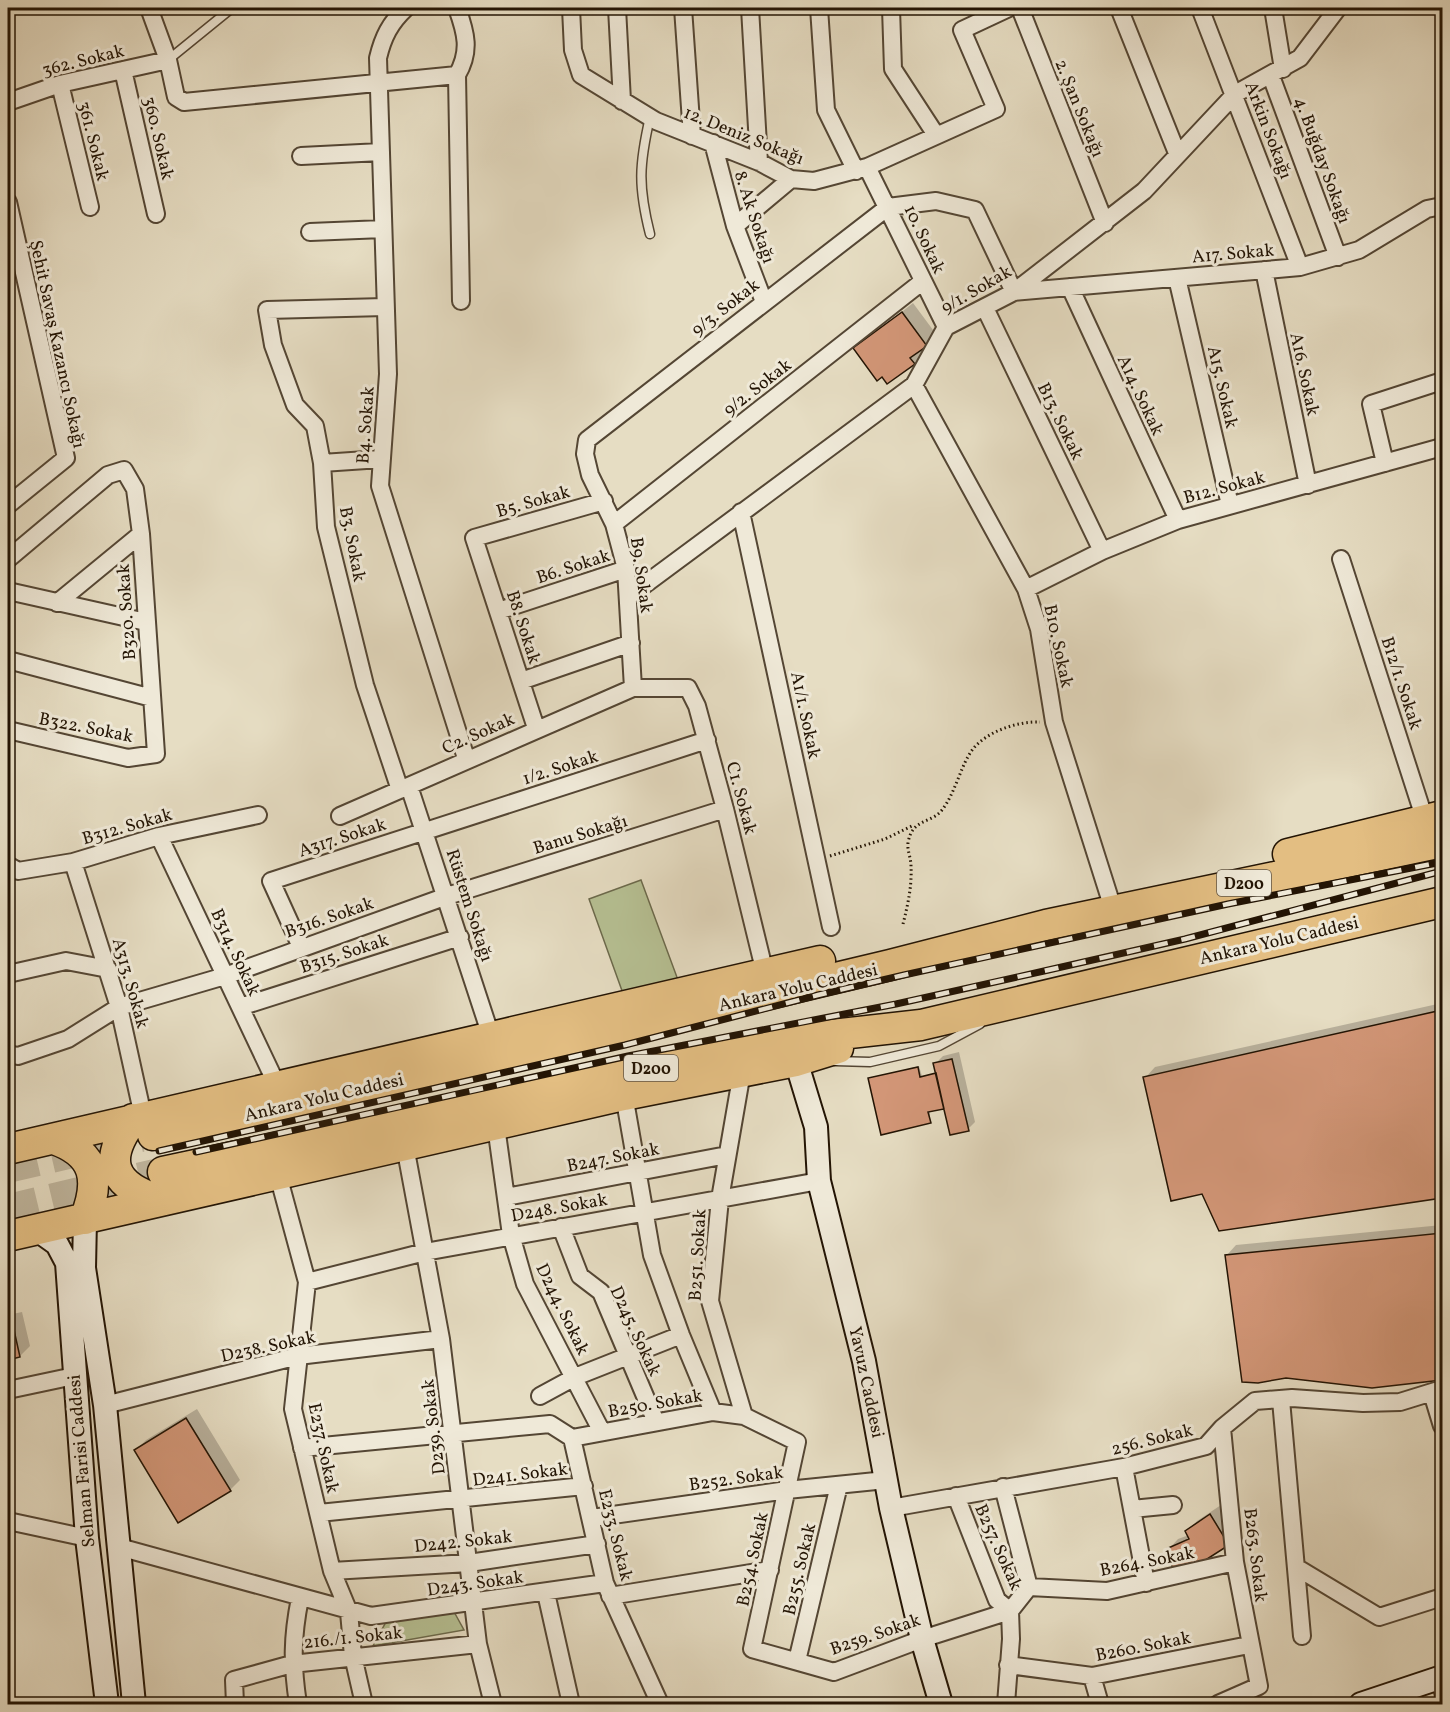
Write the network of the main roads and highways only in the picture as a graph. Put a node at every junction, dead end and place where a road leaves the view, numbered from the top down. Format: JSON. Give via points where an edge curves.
{"nodes":[{"id":1,"x":1437,"y":826,"type":"edge"},
{"id":2,"x":1443,"y":902,"type":"edge"},
{"id":3,"x":1443,"y":916,"type":"edge"},
{"id":4,"x":1034,"y":928,"type":"junction"},
{"id":5,"x":1141,"y":972,"type":"junction"},
{"id":6,"x":921,"y":1025,"type":"junction"},
{"id":7,"x":796,"y":1060,"type":"junction"},
{"id":8,"x":143,"y":1123,"type":"junction"},
{"id":9,"x":54,"y":1139,"type":"junction"},
{"id":10,"x":12,"y":1150,"type":"edge"},
{"id":11,"x":161,"y":1186,"type":"junction"},
{"id":12,"x":8,"y":1213,"type":"edge"},
{"id":13,"x":85,"y":1219,"type":"junction"},
{"id":14,"x":36,"y":1229,"type":"junction"},
{"id":15,"x":8,"y":1236,"type":"edge"},
{"id":16,"x":1439,"y":1678,"type":"edge"},
{"id":17,"x":107,"y":1704,"type":"edge"},
{"id":18,"x":134,"y":1704,"type":"edge"},
{"id":19,"x":941,"y":1704,"type":"edge"},
{"id":20,"x":1361,"y":1704,"type":"edge"}],
"edges":[{"from":1,"to":4,"type":"highway","name":"Ankara Yolu Caddesi","number":"D200"},
{"from":1,"to":4,"type":"highway","via":[[1110,899]]},
{"from":2,"to":5,"type":"highway","name":"Ankara Yolu Caddesi","number":"D200"},
{"from":3,"to":5,"type":"highway","via":[[1196,970]]},
{"from":4,"to":8,"type":"highway","name":"Ankara Yolu Caddesi","number":"D200","via":[[575,1041]]},
{"from":4,"to":8,"type":"highway","via":[[916,939],[277,1085]]},
{"from":5,"to":6,"type":"highway","name":"Ankara Yolu Caddesi","number":"D200"},
{"from":6,"to":7,"type":"highway"},
{"from":6,"to":11,"type":"highway","name":"Ankara Yolu Caddesi","number":"D200","via":[[778,1041]]},
{"from":7,"to":11,"type":"highway","via":[[624,1095],[278,1175]]},
{"from":7,"to":19,"type":"main road","name":"Yavuz Caddesi","via":[[816,1127],[819,1181],[864,1361],[891,1508]]},
{"from":8,"to":9,"type":"highway"},
{"from":8,"to":11,"type":"highway","via":[[116,1147],[115,1168],[118,1177],[132,1189]]},
{"from":9,"to":10,"type":"highway"},
{"from":9,"to":13,"type":"highway","via":[[84,1157],[94,1174],[95,1186]]},
{"from":11,"to":13,"type":"highway"},
{"from":12,"to":14,"type":"highway","via":[[20,1224]]},
{"from":13,"to":14,"type":"highway"},
{"from":13,"to":18,"type":"main road","name":"Selman Farisi Caddesi","via":[[84,1268],[105,1405]]},
{"from":14,"to":15,"type":"highway"},
{"from":14,"to":17,"type":"main road","name":"Selman Farisi Caddesi","via":[[57,1244],[67,1263],[87,1538]]},
{"from":16,"to":20,"type":"main road"}]}
